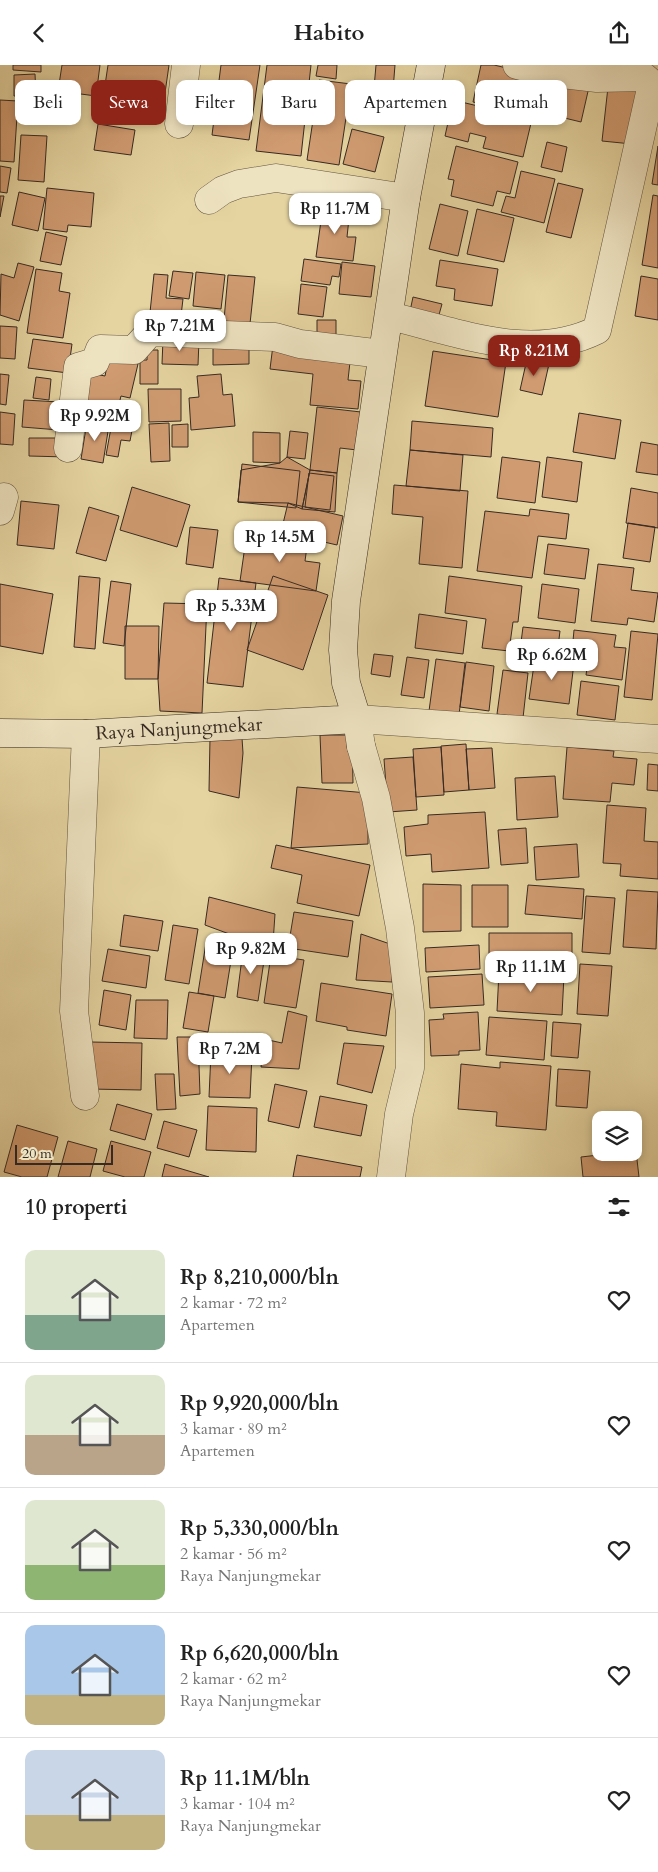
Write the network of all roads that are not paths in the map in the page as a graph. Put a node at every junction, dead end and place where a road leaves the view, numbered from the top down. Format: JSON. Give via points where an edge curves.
{"nodes":[{"id":1,"x":186,"y":65,"type":"edge"},
{"id":2,"x":431,"y":65,"type":"edge"},
{"id":3,"x":517,"y":65,"type":"edge"},
{"id":4,"x":184,"y":80,"type":"edge"},
{"id":5,"x":406,"y":198,"type":"junction"},
{"id":6,"x":209,"y":200,"type":"dead end"},
{"id":7,"x":390,"y":316,"type":"junction"},
{"id":8,"x":382,"y":354,"type":"junction"},
{"id":9,"x":68,"y":448,"type":"dead end"},
{"id":10,"x":356,"y":719,"type":"junction"},
{"id":11,"x":0,"y":733,"type":"edge"},
{"id":12,"x":86,"y":734,"type":"junction"},
{"id":13,"x":658,"y":739,"type":"edge"},
{"id":14,"x":85,"y":1096,"type":"dead end"},
{"id":15,"x":391,"y":1177,"type":"edge"}],
"edges":[{"from":1,"to":4,"type":"street"},
{"from":2,"to":5,"type":"street"},
{"from":3,"to":7,"type":"street","via":[[545,72],[644,77],[650,81],[597,330],[565,342],[514,346]]},
{"from":5,"to":6,"type":"street","via":[[276,178],[239,184]]},
{"from":5,"to":7,"type":"street"},
{"from":7,"to":8,"type":"street"},
{"from":8,"to":9,"type":"street","via":[[300,344],[275,337],[150,332],[134,349],[100,349],[95,362],[78,367]]},
{"from":8,"to":10,"type":"street","via":[[346,601],[343,650],[346,683]]},
{"from":10,"to":12,"type":"street","name":"Raya Nanjungmekar"},
{"from":10,"to":13,"type":"street","name":"Raya Nanjungmekar"},
{"from":10,"to":15,"type":"street","via":[[376,798],[395,900],[410,1013],[410,1068],[399,1115]]},
{"from":11,"to":12,"type":"street","name":"Raya Nanjungmekar"},
{"from":12,"to":14,"type":"street","via":[[74,1011]]}]}
